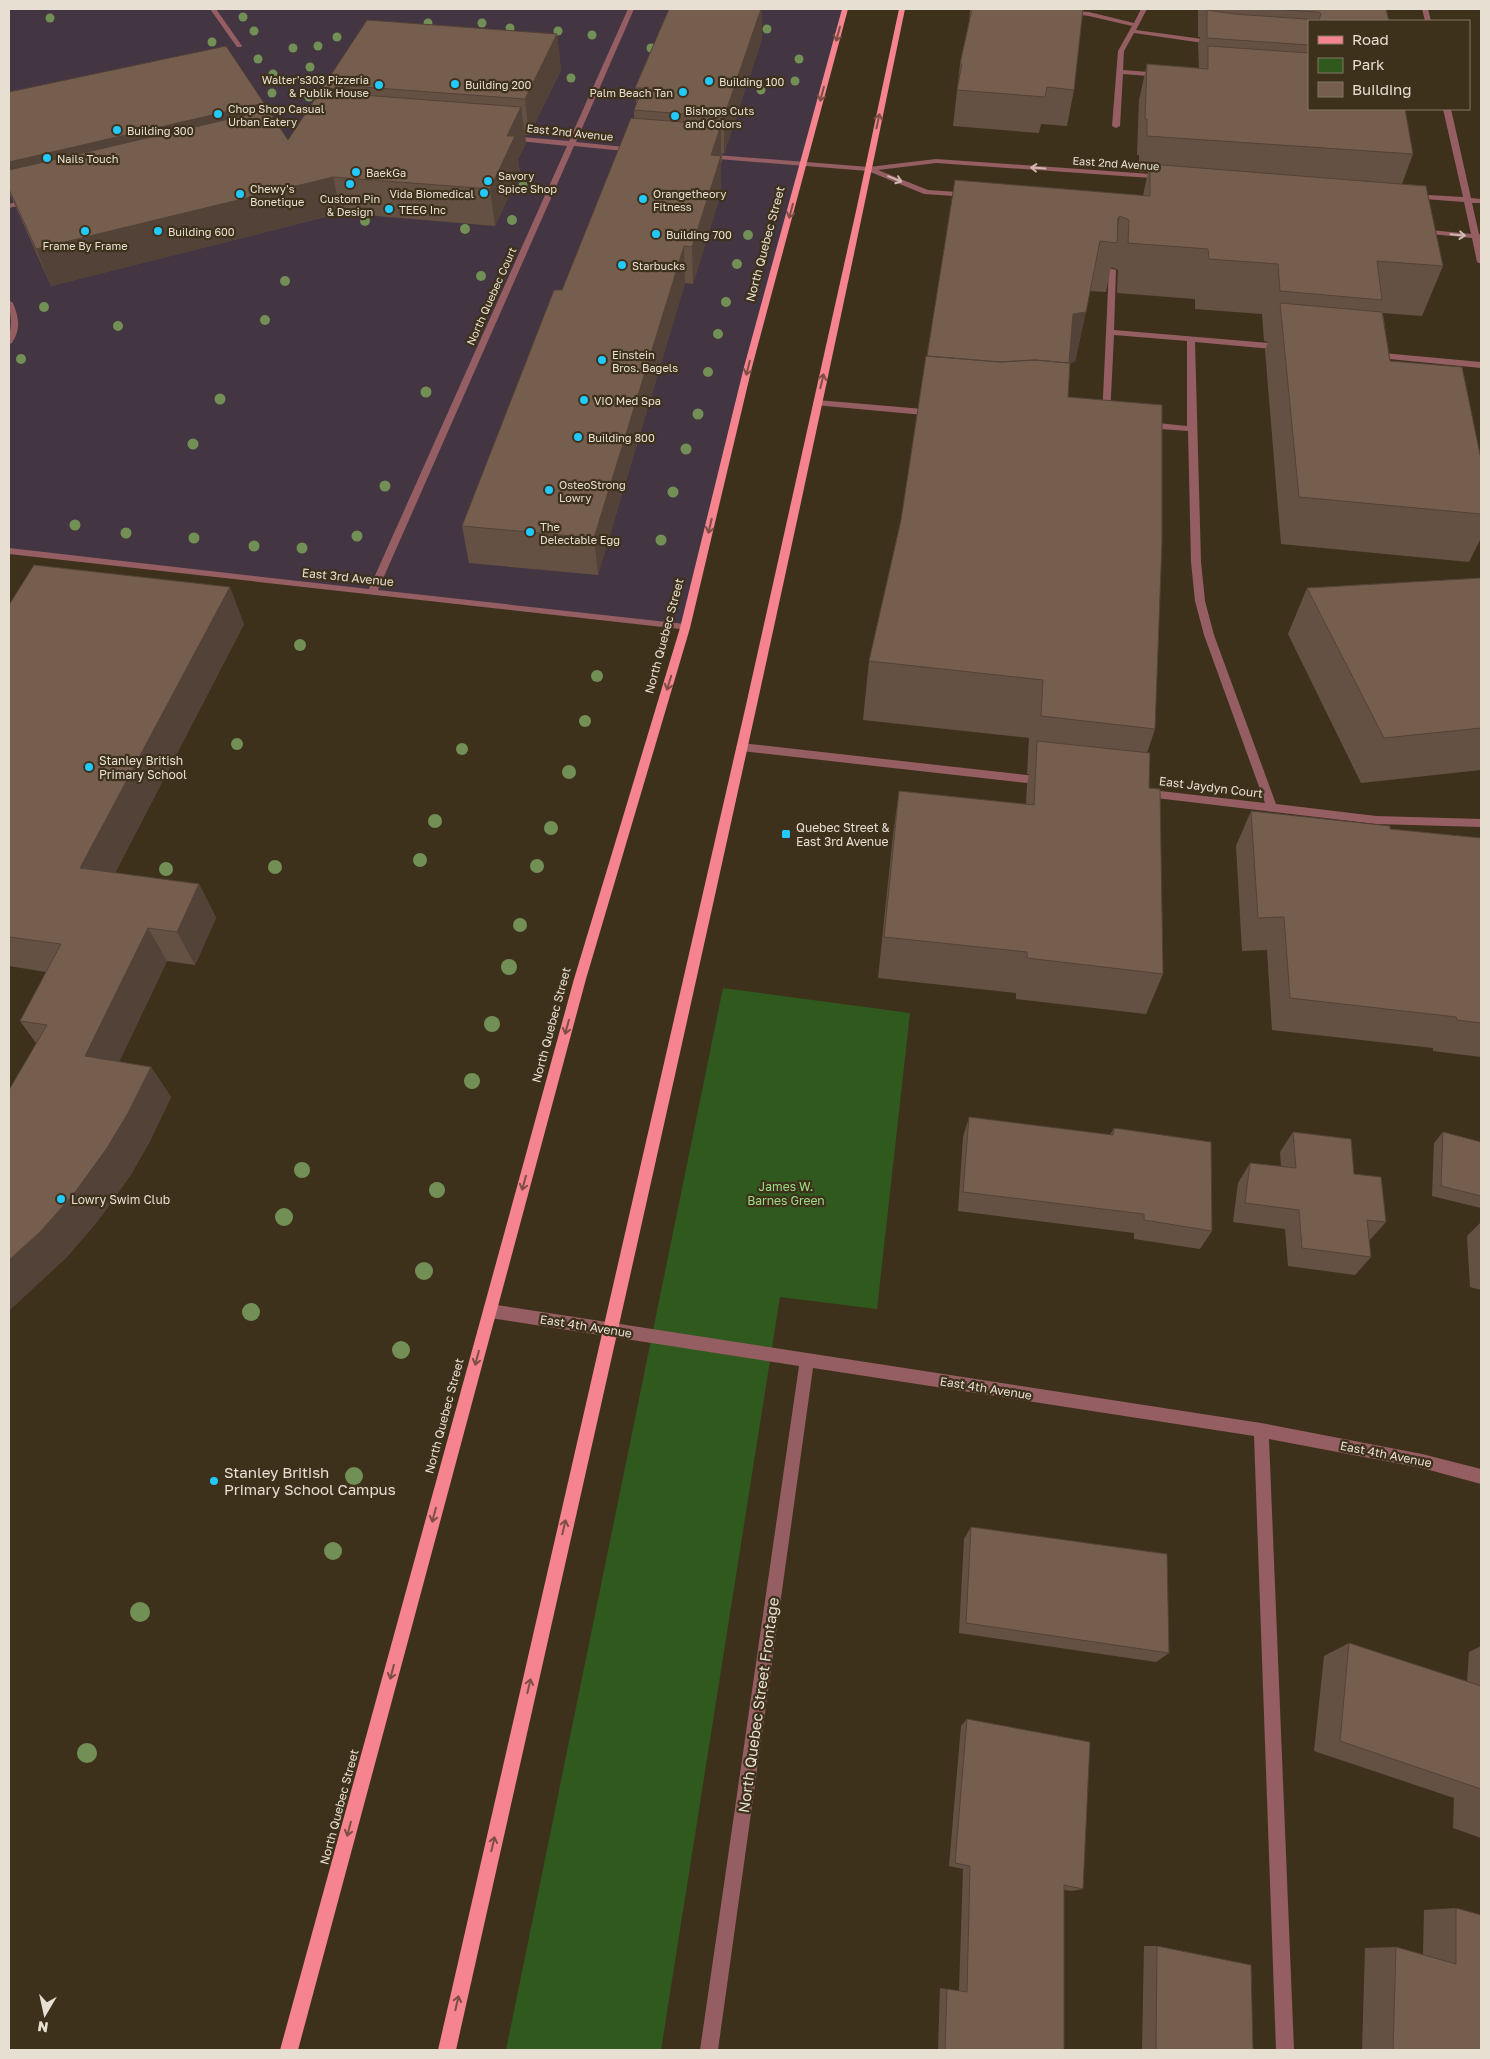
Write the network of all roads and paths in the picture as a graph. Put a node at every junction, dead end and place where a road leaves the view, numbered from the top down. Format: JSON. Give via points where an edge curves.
{"nodes":[{"id":1,"x":215,"y":9,"type":"edge"},
{"id":2,"x":631,"y":9,"type":"edge"},
{"id":3,"x":845,"y":9,"type":"edge"},
{"id":4,"x":902,"y":9,"type":"edge"},
{"id":5,"x":1051,"y":9,"type":"edge"},
{"id":6,"x":1144,"y":9,"type":"edge"},
{"id":7,"x":1133,"y":28,"type":"junction"},
{"id":8,"x":1225,"y":45,"type":"edge"},
{"id":9,"x":239,"y":46,"type":"dead end"},
{"id":10,"x":1119,"y":72,"type":"junction"},
{"id":11,"x":1166,"y":75,"type":"edge"},
{"id":12,"x":1446,"y":110,"type":"edge"},
{"id":13,"x":1116,"y":126,"type":"dead end"},
{"id":14,"x":499,"y":137,"type":"edge"},
{"id":15,"x":572,"y":142,"type":"junction"},
{"id":16,"x":640,"y":150,"type":"edge"},
{"id":17,"x":697,"y":155,"type":"edge"},
{"id":18,"x":803,"y":164,"type":"junction"},
{"id":19,"x":869,"y":169,"type":"junction"},
{"id":20,"x":1175,"y":178,"type":"edge"},
{"id":21,"x":1399,"y":195,"type":"edge"},
{"id":22,"x":975,"y":196,"type":"edge"},
{"id":23,"x":39,"y":198,"type":"edge"},
{"id":24,"x":1466,"y":200,"type":"junction"},
{"id":25,"x":1481,"y":202,"type":"edge"},
{"id":26,"x":9,"y":206,"type":"edge"},
{"id":27,"x":1413,"y":231,"type":"edge"},
{"id":28,"x":1478,"y":237,"type":"edge"},
{"id":29,"x":1481,"y":262,"type":"edge"},
{"id":30,"x":1112,"y":270,"type":"edge"},
{"id":31,"x":9,"y":303,"type":"edge"},
{"id":32,"x":1110,"y":332,"type":"junction"},
{"id":33,"x":1191,"y":339,"type":"junction"},
{"id":34,"x":9,"y":341,"type":"edge"},
{"id":35,"x":1294,"y":348,"type":"edge"},
{"id":36,"x":1362,"y":354,"type":"edge"},
{"id":37,"x":1481,"y":365,"type":"edge"},
{"id":38,"x":817,"y":403,"type":"junction"},
{"id":39,"x":941,"y":414,"type":"edge"},
{"id":40,"x":1105,"y":422,"type":"edge"},
{"id":41,"x":1134,"y":424,"type":"edge"},
{"id":42,"x":1192,"y":429,"type":"junction"},
{"id":43,"x":9,"y":551,"type":"edge"},
{"id":44,"x":372,"y":592,"type":"junction"},
{"id":45,"x":685,"y":628,"type":"junction"},
{"id":46,"x":742,"y":747,"type":"junction"},
{"id":47,"x":1056,"y":783,"type":"edge"},
{"id":48,"x":1134,"y":792,"type":"edge"},
{"id":49,"x":1272,"y":808,"type":"junction"},
{"id":50,"x":1481,"y":823,"type":"edge"},
{"id":51,"x":490,"y":1311,"type":"junction"},
{"id":52,"x":608,"y":1330,"type":"junction"},
{"id":53,"x":807,"y":1361,"type":"junction"},
{"id":54,"x":1262,"y":1430,"type":"junction"},
{"id":55,"x":1481,"y":1476,"type":"edge"},
{"id":56,"x":289,"y":2050,"type":"edge"},
{"id":57,"x":447,"y":2050,"type":"edge"},
{"id":58,"x":708,"y":2050,"type":"edge"},
{"id":59,"x":1284,"y":2050,"type":"edge"}],
"edges":[{"from":1,"to":9,"type":"street"},
{"from":2,"to":15,"type":"street","name":"North Quebec Court"},
{"from":3,"to":18,"type":"main road","name":"North Quebec Street","one_way":true},
{"from":19,"to":4,"type":"main road","one_way":true},
{"from":5,"to":7,"type":"street","via":[[1089,14]]},
{"from":6,"to":7,"type":"street"},
{"from":7,"to":8,"type":"street"},
{"from":7,"to":10,"type":"street","via":[[1121,51]]},
{"from":10,"to":11,"type":"street"},
{"from":10,"to":13,"type":"street"},
{"from":12,"to":24,"type":"street"},
{"from":14,"to":15,"type":"street","name":"East 2nd Avenue"},
{"from":15,"to":16,"type":"street","name":"East 2nd Avenue"},
{"from":15,"to":44,"type":"street","name":"North Quebec Court"},
{"from":17,"to":18,"type":"street","name":"East 2nd Avenue"},
{"from":18,"to":19,"type":"street","name":"East 2nd Avenue"},
{"from":18,"to":45,"type":"main road","name":"North Quebec Street","one_way":true,"via":[[748,367]]},
{"from":20,"to":19,"type":"street","name":"East 2nd Avenue","one_way":true,"via":[[936,161]]},
{"from":19,"to":22,"type":"street","name":"East 2nd Avenue","one_way":true,"via":[[927,192]]},
{"from":38,"to":19,"type":"main road","one_way":true},
{"from":21,"to":24,"type":"street"},
{"from":23,"to":26,"type":"street"},
{"from":24,"to":25,"type":"street"},
{"from":24,"to":28,"type":"street"},
{"from":27,"to":28,"type":"street","one_way":true},
{"from":28,"to":29,"type":"street"},
{"from":30,"to":32,"type":"street"},
{"from":31,"to":34,"type":"street","via":[[16,318],[16,327]]},
{"from":32,"to":33,"type":"street"},
{"from":32,"to":40,"type":"street"},
{"from":33,"to":35,"type":"street"},
{"from":33,"to":42,"type":"street"},
{"from":36,"to":37,"type":"street"},
{"from":38,"to":39,"type":"street"},
{"from":38,"to":46,"type":"main road"},
{"from":41,"to":42,"type":"street"},
{"from":42,"to":49,"type":"street","via":[[1200,601],[1209,635]]},
{"from":43,"to":44,"type":"street","name":"East 3rd Avenue"},
{"from":44,"to":45,"type":"street","name":"East 3rd Avenue"},
{"from":45,"to":51,"type":"main road","name":"North Quebec Street","one_way":true,"via":[[580,980]]},
{"from":46,"to":47,"type":"street"},
{"from":46,"to":52,"type":"main road"},
{"from":48,"to":49,"type":"street","name":"East Jaydyn Court"},
{"from":49,"to":50,"type":"street","name":"East Jaydyn Court","via":[[1376,820]]},
{"from":51,"to":52,"type":"street","name":"East 4th Avenue"},
{"from":51,"to":56,"type":"main road","name":"North Quebec Street","one_way":true},
{"from":52,"to":53,"type":"street","name":"East 4th Avenue"},
{"from":57,"to":52,"type":"main road","one_way":true},
{"from":53,"to":54,"type":"street","name":"East 4th Avenue"},
{"from":53,"to":58,"type":"street","name":"North Quebec Street Frontage"},
{"from":54,"to":55,"type":"street","name":"East 4th Avenue","via":[[1422,1461]]},
{"from":54,"to":59,"type":"street"}]}
